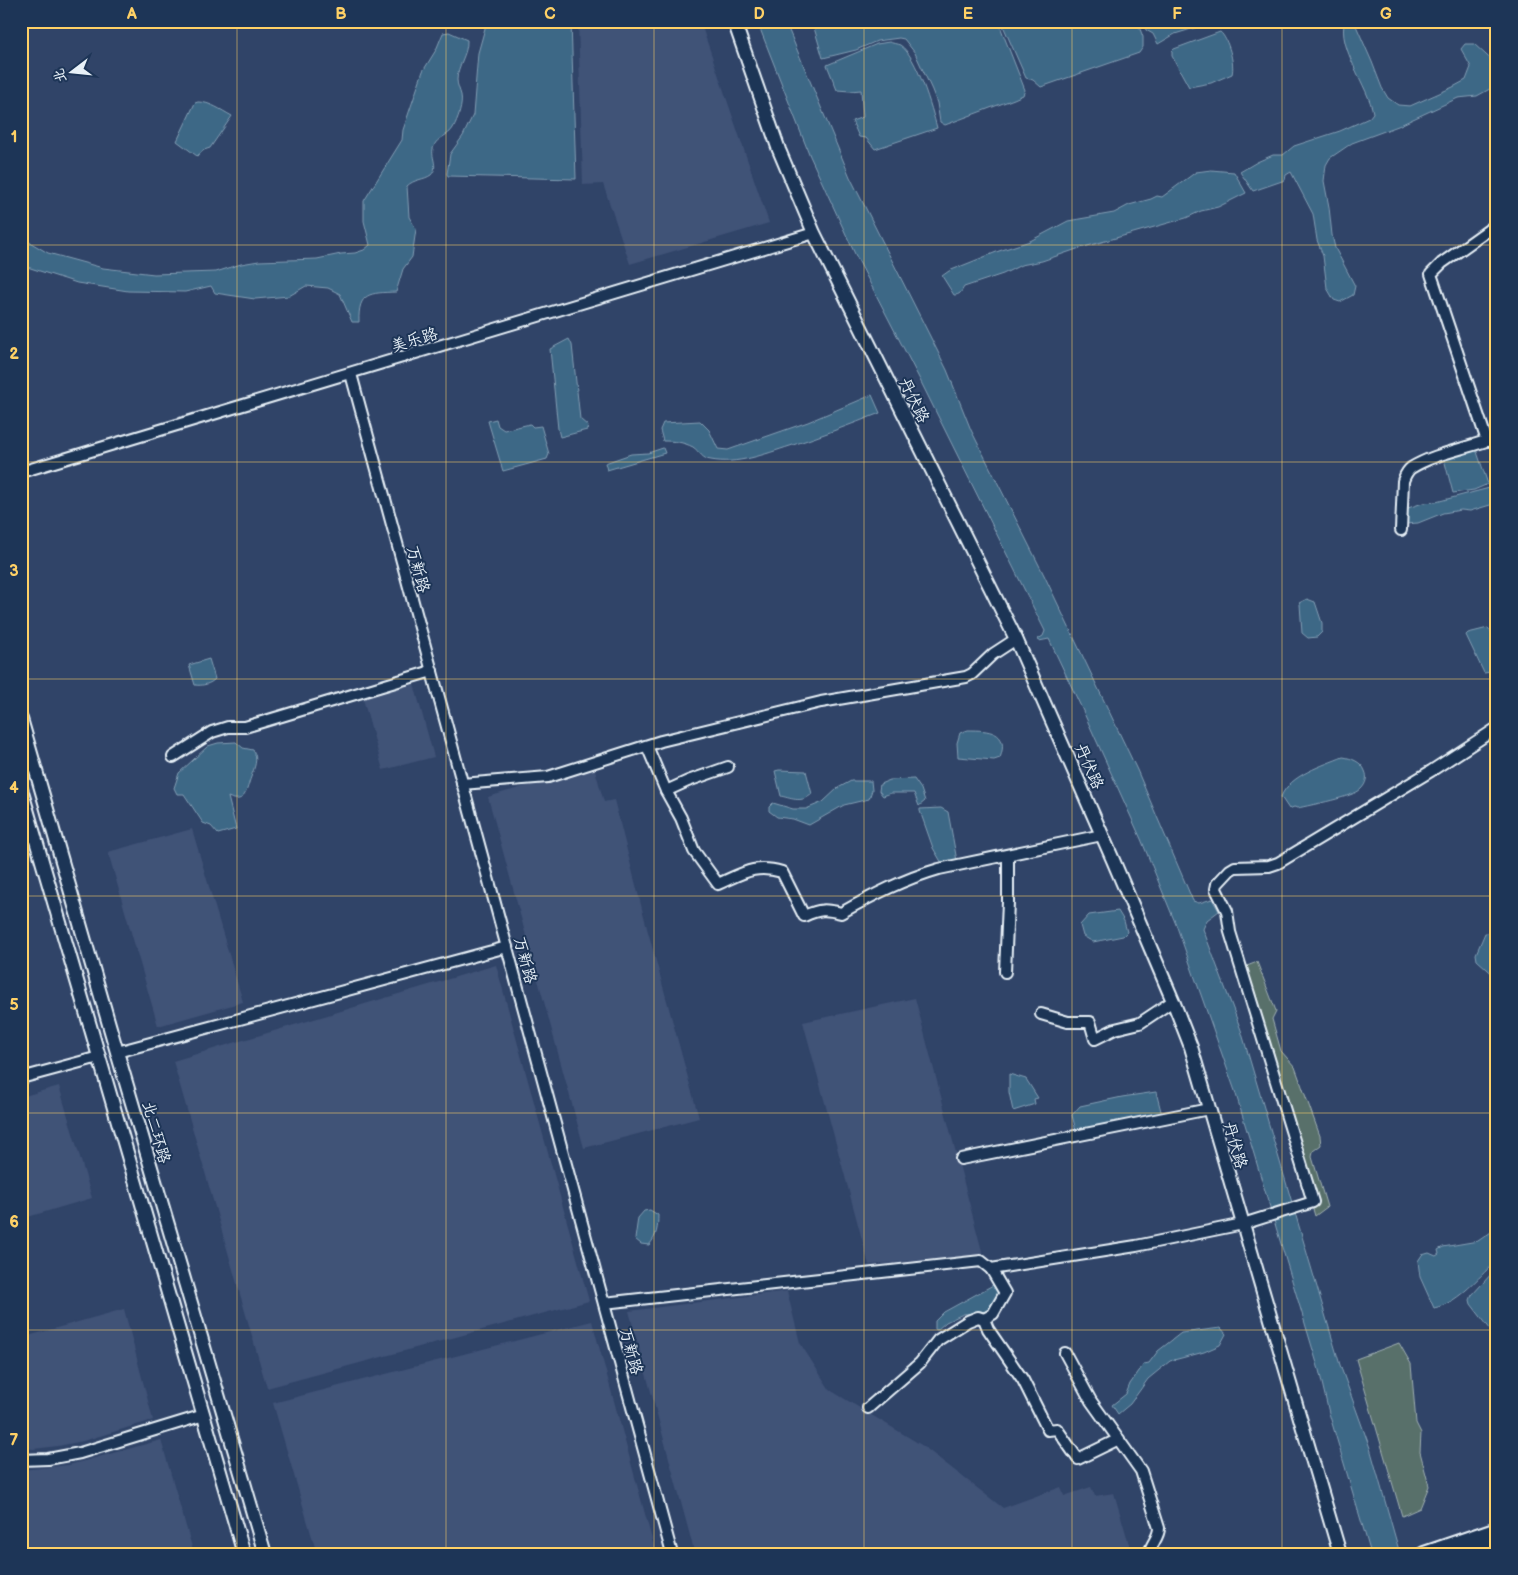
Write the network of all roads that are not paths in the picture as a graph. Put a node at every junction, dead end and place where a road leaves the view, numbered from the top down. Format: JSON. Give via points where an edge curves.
{"nodes":[{"id":1,"x":734,"y":21,"type":"edge"},
{"id":2,"x":1497,"y":224,"type":"edge"},
{"id":3,"x":814,"y":233,"type":"junction"},
{"id":4,"x":350,"y":374,"type":"junction"},
{"id":5,"x":1492,"y":439,"type":"edge"},
{"id":6,"x":21,"y":472,"type":"edge"},
{"id":7,"x":1401,"y":530,"type":"dead end"},
{"id":8,"x":1016,"y":639,"type":"junction"},
{"id":9,"x":432,"y":671,"type":"junction"},
{"id":10,"x":21,"y":719,"type":"edge"},
{"id":11,"x":1497,"y":728,"type":"edge"},
{"id":12,"x":647,"y":746,"type":"junction"},
{"id":13,"x":172,"y":757,"type":"dead end"},
{"id":14,"x":728,"y":767,"type":"dead end"},
{"id":15,"x":462,"y":784,"type":"junction"},
{"id":16,"x":40,"y":785,"type":"junction"},
{"id":17,"x":21,"y":790,"type":"edge"},
{"id":18,"x":666,"y":791,"type":"junction"},
{"id":19,"x":1102,"y":835,"type":"junction"},
{"id":20,"x":1008,"y":855,"type":"junction"},
{"id":21,"x":507,"y":947,"type":"junction"},
{"id":22,"x":1005,"y":972,"type":"dead end"},
{"id":23,"x":1173,"y":1001,"type":"junction"},
{"id":24,"x":1041,"y":1014,"type":"dead end"},
{"id":25,"x":117,"y":1052,"type":"junction"},
{"id":26,"x":99,"y":1057,"type":"junction"},
{"id":27,"x":21,"y":1078,"type":"edge"},
{"id":28,"x":1209,"y":1109,"type":"junction"},
{"id":29,"x":961,"y":1159,"type":"dead end"},
{"id":30,"x":1247,"y":1223,"type":"junction"},
{"id":31,"x":991,"y":1270,"type":"junction"},
{"id":32,"x":604,"y":1303,"type":"junction"},
{"id":33,"x":984,"y":1319,"type":"junction"},
{"id":34,"x":1066,"y":1353,"type":"dead end"},
{"id":35,"x":868,"y":1408,"type":"dead end"},
{"id":36,"x":222,"y":1409,"type":"junction"},
{"id":37,"x":204,"y":1415,"type":"junction"},
{"id":38,"x":1119,"y":1439,"type":"junction"},
{"id":39,"x":21,"y":1460,"type":"edge"},
{"id":40,"x":1497,"y":1528,"type":"edge"},
{"id":41,"x":1497,"y":1541,"type":"edge"},
{"id":42,"x":244,"y":1554,"type":"edge"},
{"id":43,"x":265,"y":1554,"type":"edge"},
{"id":44,"x":672,"y":1554,"type":"edge"},
{"id":45,"x":1149,"y":1554,"type":"edge"},
{"id":46,"x":1340,"y":1554,"type":"edge"},
{"id":47,"x":1424,"y":1554,"type":"edge"},
{"id":48,"x":1460,"y":1554,"type":"edge"}],
"edges":[{"from":1,"to":3,"type":"main road","name":"丹伏路","via":[[779,150]]},
{"from":2,"to":5,"type":"street","via":[[1431,274]]},
{"from":3,"to":4,"type":"street","name":"美乐路"},
{"from":3,"to":8,"type":"main road","name":"丹伏路"},
{"from":4,"to":6,"type":"street","name":"美乐路"},
{"from":4,"to":9,"type":"street","name":"万新路"},
{"from":5,"to":7,"type":"street","via":[[1430,460],[1405,474]]},
{"from":8,"to":12,"type":"street","via":[[966,677],[821,702]]},
{"from":8,"to":19,"type":"main road","name":"丹伏路"},
{"from":9,"to":13,"type":"street","via":[[245,727],[228,726]]},
{"from":9,"to":15,"type":"street","name":"万新路"},
{"from":10,"to":16,"type":"main road","name":"北二环路"},
{"from":11,"to":30,"type":"street","via":[[1278,863],[1235,867],[1216,884],[1227,911],[1230,932],[1313,1202]]},
{"from":12,"to":15,"type":"street","via":[[548,777]]},
{"from":12,"to":18,"type":"street"},
{"from":14,"to":18,"type":"street"},
{"from":15,"to":21,"type":"street","name":"万新路"},
{"from":16,"to":17,"type":"main road"},
{"from":16,"to":25,"type":"main road","name":"北二环路"},
{"from":17,"to":26,"type":"main road"},
{"from":18,"to":20,"type":"street","via":[[694,851],[718,884],[758,868],[782,872],[804,916],[817,910],[842,913],[920,874]]},
{"from":19,"to":20,"type":"street"},
{"from":19,"to":23,"type":"main road","name":"丹伏路"},
{"from":20,"to":22,"type":"street"},
{"from":21,"to":25,"type":"street"},
{"from":21,"to":32,"type":"street","name":"万新路"},
{"from":23,"to":24,"type":"street","via":[[1140,1023],[1115,1029],[1095,1039],[1090,1022],[1068,1022]]},
{"from":23,"to":28,"type":"main road","name":"丹伏路","via":[[1191,1047]]},
{"from":25,"to":26,"type":"main road"},
{"from":25,"to":36,"type":"main road","name":"北二环路"},
{"from":26,"to":27,"type":"street"},
{"from":26,"to":37,"type":"main road"},
{"from":28,"to":29,"type":"street"},
{"from":28,"to":30,"type":"main road","name":"丹伏路"},
{"from":30,"to":31,"type":"street","via":[[1136,1246]]},
{"from":30,"to":46,"type":"main road","name":"丹伏路"},
{"from":31,"to":32,"type":"street","via":[[980,1261]]},
{"from":31,"to":33,"type":"street","via":[[1005,1293],[993,1314]]},
{"from":32,"to":44,"type":"street","name":"万新路"},
{"from":33,"to":35,"type":"street","via":[[978,1317],[938,1340],[920,1363]]},
{"from":33,"to":38,"type":"street","via":[[1023,1380],[1048,1430],[1057,1429],[1078,1459]]},
{"from":34,"to":38,"type":"street","via":[[1091,1401]]},
{"from":36,"to":37,"type":"main road"},
{"from":36,"to":43,"type":"main road","name":"北二环路"},
{"from":37,"to":39,"type":"street","via":[[80,1453]]},
{"from":37,"to":42,"type":"main road"},
{"from":38,"to":45,"type":"street","via":[[1141,1471],[1159,1528],[1159,1535]]},
{"from":40,"to":47,"type":"highway"},
{"from":41,"to":48,"type":"highway"}]}
